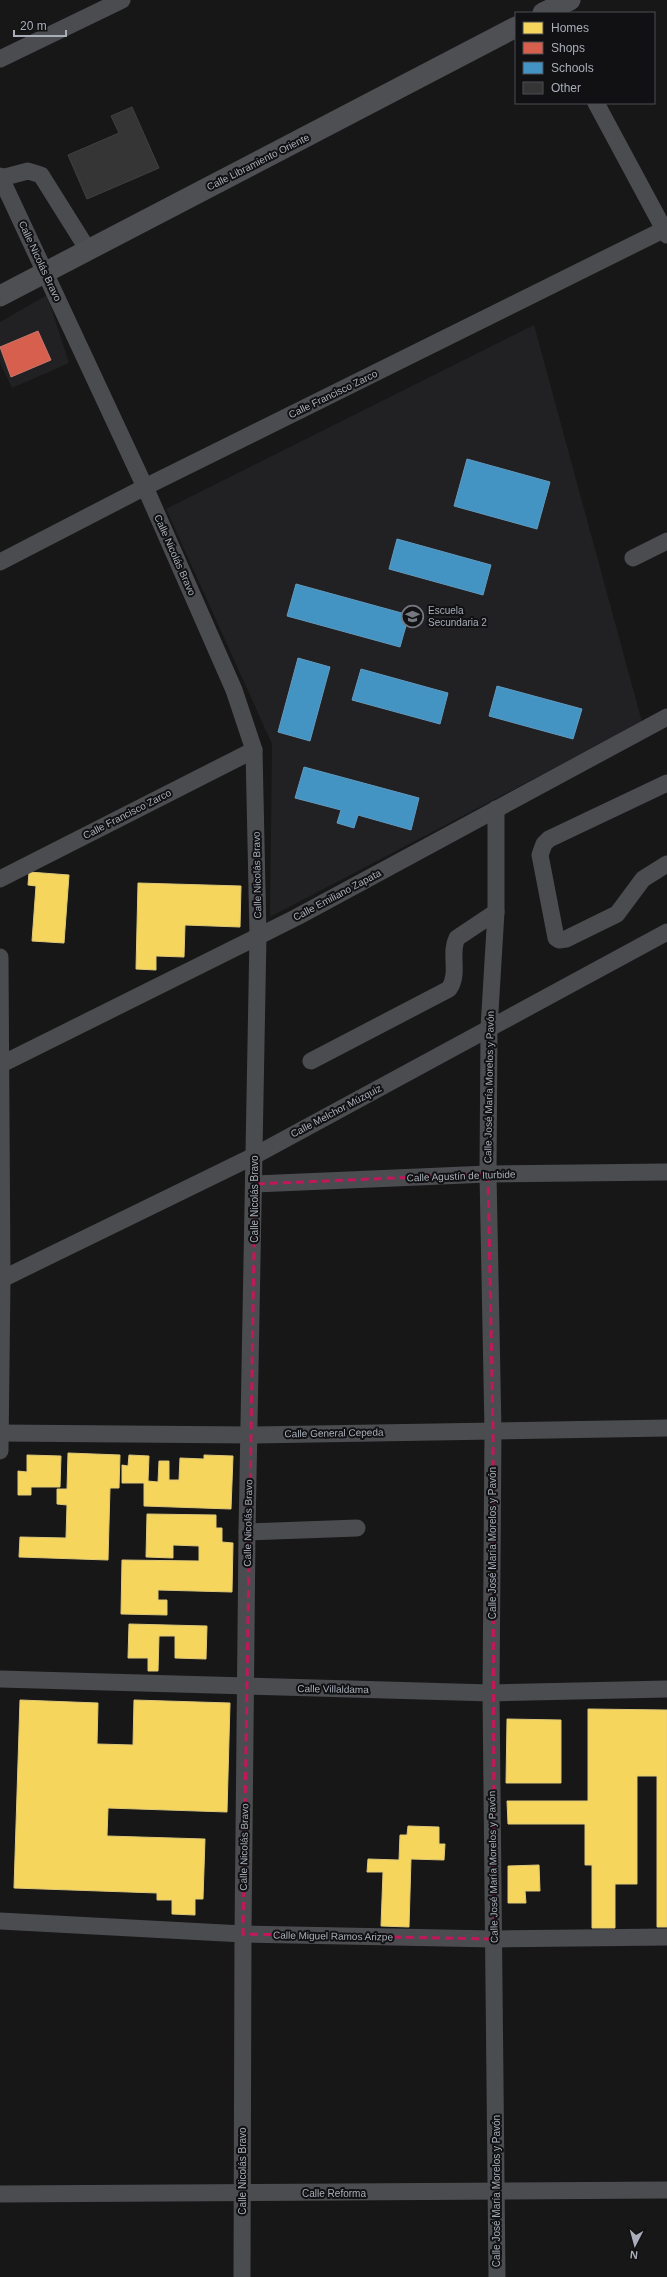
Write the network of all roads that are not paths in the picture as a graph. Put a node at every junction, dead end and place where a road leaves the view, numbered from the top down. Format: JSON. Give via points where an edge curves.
{"nodes":[{"id":1,"x":122,"y":0,"type":"edge"},
{"id":2,"x":570,"y":0,"type":"edge"},
{"id":3,"x":544,"y":9,"type":"edge"},
{"id":4,"x":515,"y":28,"type":"edge"},
{"id":5,"x":0,"y":59,"type":"edge"},
{"id":6,"x":597,"y":104,"type":"edge"},
{"id":7,"x":1,"y":177,"type":"edge"},
{"id":8,"x":666,"y":231,"type":"edge"},
{"id":9,"x":88,"y":250,"type":"junction"},
{"id":10,"x":46,"y":272,"type":"junction"},
{"id":11,"x":0,"y":296,"type":"edge"},
{"id":12,"x":145,"y":488,"type":"junction"},
{"id":13,"x":667,"y":541,"type":"edge"},
{"id":14,"x":633,"y":558,"type":"dead end"},
{"id":15,"x":0,"y":562,"type":"edge"},
{"id":16,"x":667,"y":717,"type":"edge"},
{"id":17,"x":254,"y":750,"type":"junction"},
{"id":18,"x":667,"y":784,"type":"edge"},
{"id":19,"x":496,"y":809,"type":"junction"},
{"id":20,"x":667,"y":864,"type":"edge"},
{"id":21,"x":0,"y":879,"type":"edge"},
{"id":22,"x":496,"y":912,"type":"junction"},
{"id":23,"x":667,"y":932,"type":"edge"},
{"id":24,"x":258,"y":935,"type":"junction"},
{"id":25,"x":0,"y":957,"type":"edge"},
{"id":26,"x":489,"y":1028,"type":"junction"},
{"id":27,"x":311,"y":1061,"type":"dead end"},
{"id":28,"x":2,"y":1064,"type":"junction"},
{"id":29,"x":254,"y":1156,"type":"junction"},
{"id":30,"x":667,"y":1172,"type":"edge"},
{"id":31,"x":488,"y":1174,"type":"junction"},
{"id":32,"x":254,"y":1184,"type":"junction"},
{"id":33,"x":1,"y":1280,"type":"edge"},
{"id":34,"x":667,"y":1428,"type":"edge"},
{"id":35,"x":493,"y":1431,"type":"junction"},
{"id":36,"x":0,"y":1433,"type":"edge"},
{"id":37,"x":250,"y":1435,"type":"junction"},
{"id":38,"x":0,"y":1451,"type":"edge"},
{"id":39,"x":357,"y":1528,"type":"dead end"},
{"id":40,"x":247,"y":1532,"type":"junction"},
{"id":41,"x":0,"y":1679,"type":"edge"},
{"id":42,"x":247,"y":1687,"type":"junction"},
{"id":43,"x":667,"y":1688,"type":"edge"},
{"id":44,"x":492,"y":1693,"type":"junction"},
{"id":45,"x":0,"y":1922,"type":"edge"},
{"id":46,"x":243,"y":1934,"type":"junction"},
{"id":47,"x":667,"y":1937,"type":"edge"},
{"id":48,"x":494,"y":1938,"type":"junction"},
{"id":49,"x":667,"y":2190,"type":"edge"},
{"id":50,"x":242,"y":2193,"type":"junction"},
{"id":51,"x":496,"y":2193,"type":"junction"},
{"id":52,"x":0,"y":2194,"type":"edge"},
{"id":53,"x":242,"y":2277,"type":"edge"},
{"id":54,"x":497,"y":2277,"type":"edge"}],
"edges":[{"from":1,"to":5,"type":"street"},
{"from":2,"to":3,"type":"main road"},
{"from":4,"to":9,"type":"main road","name":"Calle Libramiento Oriente"},
{"from":6,"to":8,"type":"street"},
{"from":7,"to":9,"type":"street","via":[[28,171],[41,175]]},
{"from":7,"to":10,"type":"street","name":"Calle Nicolás Bravo"},
{"from":8,"to":12,"type":"street","name":"Calle Francisco Zarco"},
{"from":9,"to":10,"type":"main road","name":"Calle Libramiento Oriente"},
{"from":10,"to":11,"type":"main road","name":"Calle Libramiento Oriente"},
{"from":10,"to":12,"type":"street","name":"Calle Nicolás Bravo"},
{"from":12,"to":15,"type":"street","name":"Calle Francisco Zarco"},
{"from":12,"to":17,"type":"street","name":"Calle Nicolás Bravo","via":[[234,690]]},
{"from":13,"to":14,"type":"street"},
{"from":16,"to":19,"type":"street","name":"Calle Emiliano Zapata"},
{"from":17,"to":21,"type":"street","name":"Calle Francisco Zarco"},
{"from":17,"to":24,"type":"street","name":"Calle Nicolás Bravo"},
{"from":18,"to":20,"type":"street","via":[[549,839],[544,844],[540,855],[556,938],[566,939],[617,914],[643,879]]},
{"from":19,"to":22,"type":"street","name":"Calle José María Morelos y Pavón"},
{"from":19,"to":24,"type":"street","name":"Calle Emiliano Zapata","via":[[297,917]]},
{"from":22,"to":26,"type":"street","name":"Calle José María Morelos y Pavón"},
{"from":22,"to":27,"type":"street","via":[[457,938],[454,944],[456,971],[454,983],[449,989]]},
{"from":23,"to":26,"type":"street","name":"Calle Melchor Múzquiz"},
{"from":24,"to":28,"type":"street","name":"Calle Emiliano Zapata"},
{"from":24,"to":29,"type":"street","name":"Calle Nicolás Bravo"},
{"from":25,"to":28,"type":"street"},
{"from":26,"to":29,"type":"street","name":"Calle Melchor Múzquiz"},
{"from":26,"to":31,"type":"street","name":"Calle José María Morelos y Pavón"},
{"from":28,"to":33,"type":"street"},
{"from":29,"to":32,"type":"street","name":"Calle Nicolás Bravo"},
{"from":29,"to":33,"type":"street","name":"Calle Melchor Múzquiz"},
{"from":30,"to":31,"type":"street","name":"Calle Agustín de Iturbide"},
{"from":31,"to":32,"type":"street","name":"Calle Agustín de Iturbide"},
{"from":31,"to":35,"type":"street","name":"Calle José María Morelos y Pavón"},
{"from":32,"to":37,"type":"street","name":"Calle Nicolás Bravo"},
{"from":33,"to":36,"type":"street"},
{"from":34,"to":35,"type":"street","name":"Calle General Cepeda"},
{"from":35,"to":37,"type":"street","name":"Calle General Cepeda"},
{"from":35,"to":44,"type":"street","name":"Calle José María Morelos y Pavón"},
{"from":36,"to":37,"type":"street","name":"Calle General Cepeda"},
{"from":36,"to":38,"type":"street"},
{"from":37,"to":40,"type":"street","name":"Calle Nicolás Bravo"},
{"from":39,"to":40,"type":"street"},
{"from":40,"to":42,"type":"street","name":"Calle Nicolás Bravo"},
{"from":41,"to":42,"type":"street","name":"Calle Villaldama"},
{"from":42,"to":44,"type":"street","name":"Calle Villaldama"},
{"from":42,"to":46,"type":"street","name":"Calle Nicolás Bravo"},
{"from":43,"to":44,"type":"street","name":"Calle Villaldama"},
{"from":44,"to":48,"type":"street","name":"Calle José María Morelos y Pavón"},
{"from":45,"to":46,"type":"street","name":"Calle Miguel Ramos Arizpe"},
{"from":46,"to":48,"type":"street","name":"Calle Miguel Ramos Arizpe"},
{"from":46,"to":50,"type":"street","name":"Calle Nicolás Bravo"},
{"from":47,"to":48,"type":"street","name":"Calle Miguel Ramos Arizpe"},
{"from":48,"to":51,"type":"street","name":"Calle José María Morelos y Pavón"},
{"from":49,"to":51,"type":"street","name":"Calle Reforma"},
{"from":50,"to":51,"type":"street","name":"Calle Reforma"},
{"from":50,"to":52,"type":"street","name":"Calle Reforma"},
{"from":50,"to":53,"type":"street","name":"Calle Nicolás Bravo"},
{"from":51,"to":54,"type":"street","name":"Calle José María Morelos y Pavón"}]}
